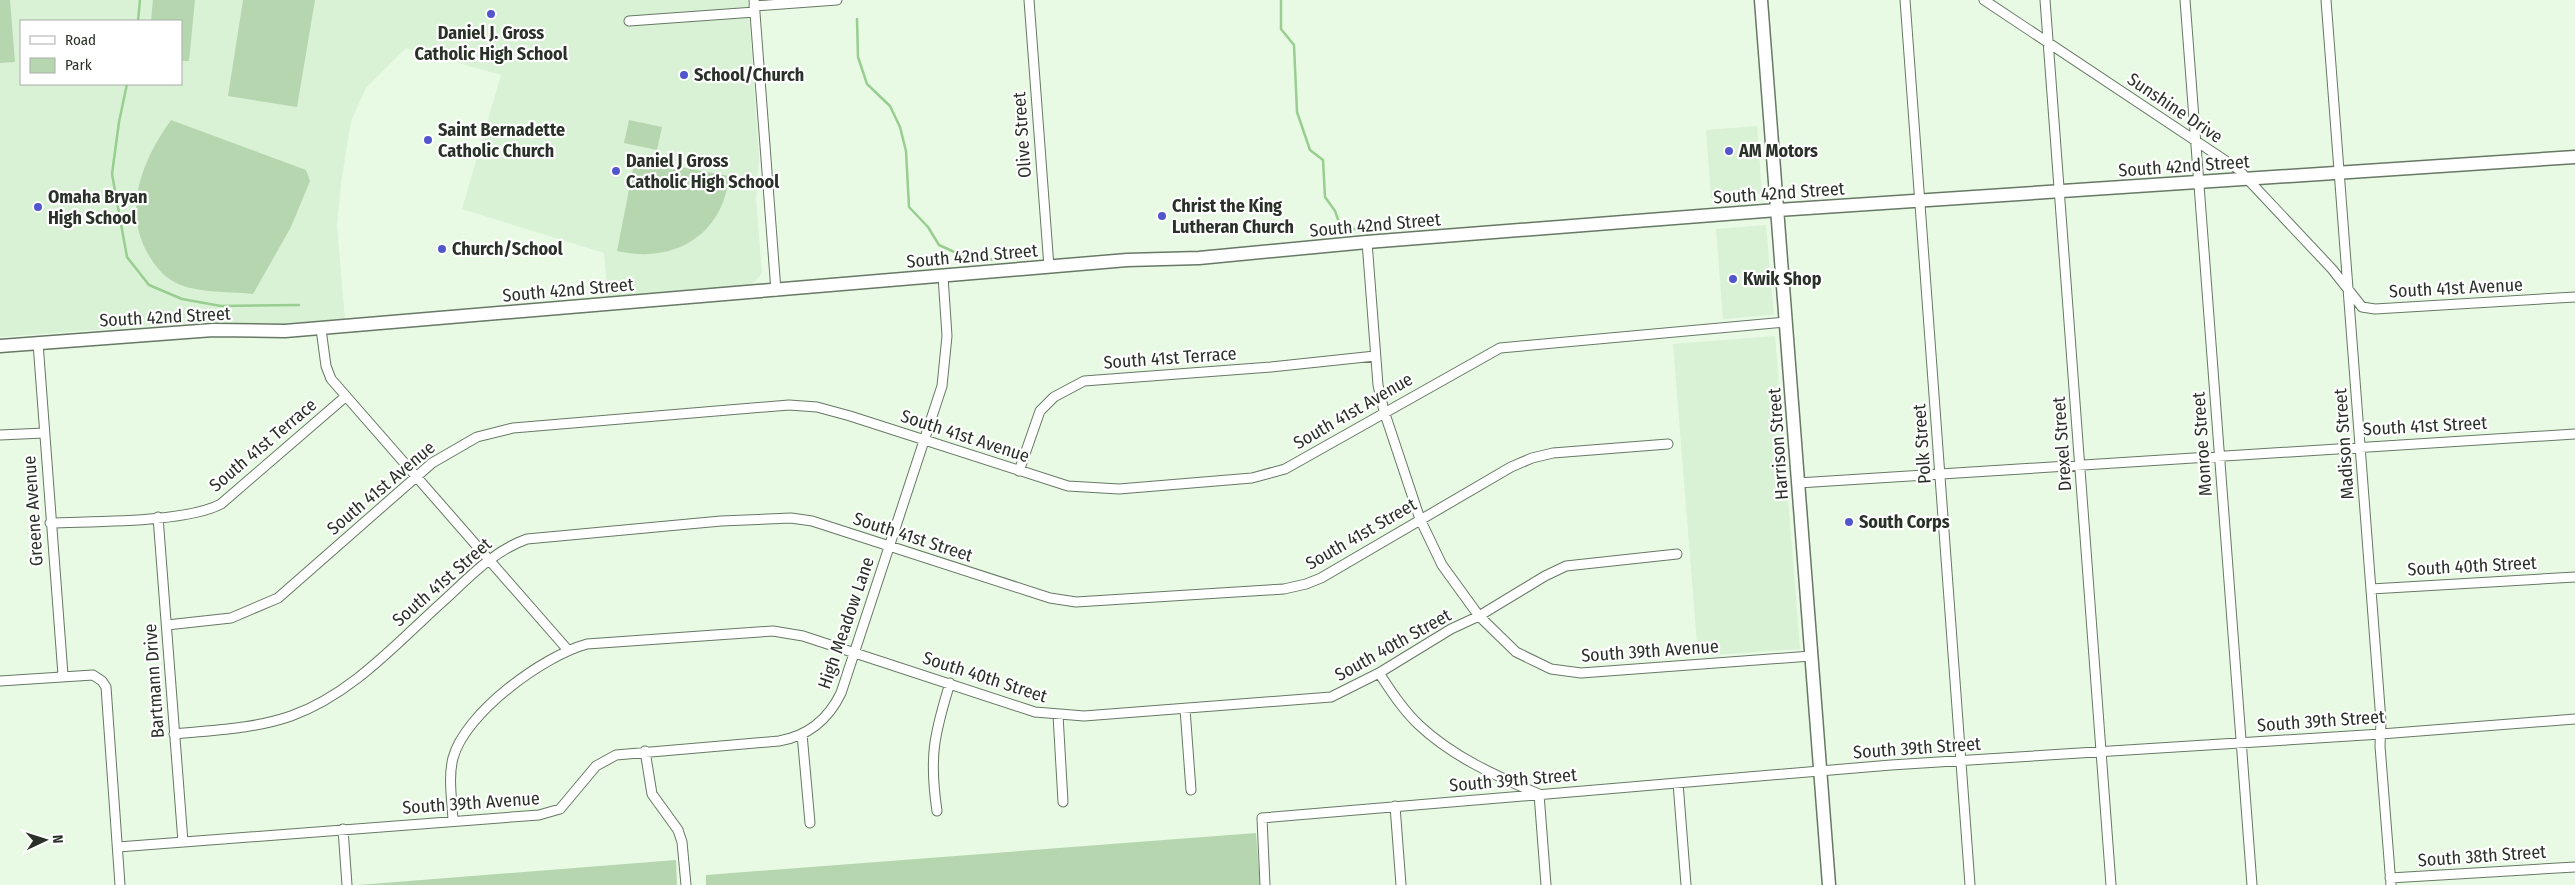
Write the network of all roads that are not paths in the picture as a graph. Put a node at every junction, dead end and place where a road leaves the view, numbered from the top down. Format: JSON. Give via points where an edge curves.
{"nodes":[{"id":1,"x":837,"y":0,"type":"edge"},
{"id":2,"x":1029,"y":0,"type":"edge"},
{"id":3,"x":1761,"y":0,"type":"edge"},
{"id":4,"x":1905,"y":0,"type":"edge"},
{"id":5,"x":1984,"y":0,"type":"edge"},
{"id":6,"x":2045,"y":0,"type":"edge"},
{"id":7,"x":2185,"y":0,"type":"edge"},
{"id":8,"x":2326,"y":0,"type":"edge"},
{"id":9,"x":754,"y":6,"type":"edge"},
{"id":10,"x":629,"y":21,"type":"dead end"},
{"id":11,"x":2048,"y":43,"type":"junction"},
{"id":12,"x":2196,"y":141,"type":"junction"},
{"id":13,"x":2575,"y":157,"type":"edge"},
{"id":14,"x":2339,"y":173,"type":"junction"},
{"id":15,"x":2248,"y":180,"type":"junction"},
{"id":16,"x":2199,"y":184,"type":"junction"},
{"id":17,"x":2060,"y":191,"type":"junction"},
{"id":18,"x":1920,"y":200,"type":"junction"},
{"id":19,"x":1778,"y":210,"type":"junction"},
{"id":20,"x":1367,"y":242,"type":"junction"},
{"id":21,"x":1049,"y":268,"type":"junction"},
{"id":22,"x":943,"y":276,"type":"junction"},
{"id":23,"x":2348,"y":288,"type":"junction"},
{"id":24,"x":776,"y":291,"type":"junction"},
{"id":25,"x":2575,"y":297,"type":"edge"},
{"id":26,"x":1786,"y":322,"type":"junction"},
{"id":27,"x":321,"y":329,"type":"junction"},
{"id":28,"x":38,"y":344,"type":"junction"},
{"id":29,"x":0,"y":346,"type":"edge"},
{"id":30,"x":1375,"y":356,"type":"junction"},
{"id":31,"x":345,"y":397,"type":"junction"},
{"id":32,"x":1384,"y":411,"type":"junction"},
{"id":33,"x":44,"y":433,"type":"junction"},
{"id":34,"x":2575,"y":434,"type":"edge"},
{"id":35,"x":0,"y":435,"type":"edge"},
{"id":36,"x":923,"y":440,"type":"junction"},
{"id":37,"x":1668,"y":444,"type":"dead end"},
{"id":38,"x":2360,"y":446,"type":"junction"},
{"id":39,"x":2220,"y":456,"type":"junction"},
{"id":40,"x":2080,"y":465,"type":"junction"},
{"id":41,"x":1018,"y":470,"type":"junction"},
{"id":42,"x":1941,"y":474,"type":"junction"},
{"id":43,"x":416,"y":477,"type":"junction"},
{"id":44,"x":1798,"y":483,"type":"junction"},
{"id":45,"x":158,"y":517,"type":"junction"},
{"id":46,"x":1420,"y":519,"type":"junction"},
{"id":47,"x":50,"y":523,"type":"junction"},
{"id":48,"x":889,"y":546,"type":"junction"},
{"id":49,"x":1677,"y":554,"type":"dead end"},
{"id":50,"x":489,"y":561,"type":"junction"},
{"id":51,"x":2575,"y":577,"type":"edge"},
{"id":52,"x":2371,"y":589,"type":"junction"},
{"id":53,"x":1479,"y":616,"type":"junction"},
{"id":54,"x":167,"y":625,"type":"junction"},
{"id":55,"x":567,"y":650,"type":"junction"},
{"id":56,"x":854,"y":651,"type":"junction"},
{"id":57,"x":1811,"y":656,"type":"junction"},
{"id":58,"x":1378,"y":674,"type":"junction"},
{"id":59,"x":63,"y":675,"type":"junction"},
{"id":60,"x":0,"y":681,"type":"edge"},
{"id":61,"x":950,"y":683,"type":"junction"},
{"id":62,"x":1185,"y":708,"type":"junction"},
{"id":63,"x":1058,"y":715,"type":"junction"},
{"id":64,"x":2575,"y":719,"type":"edge"},
{"id":65,"x":174,"y":734,"type":"junction"},
{"id":66,"x":802,"y":734,"type":"junction"},
{"id":67,"x":2380,"y":734,"type":"junction"},
{"id":68,"x":2241,"y":743,"type":"junction"},
{"id":69,"x":645,"y":751,"type":"junction"},
{"id":70,"x":2101,"y":752,"type":"junction"},
{"id":71,"x":1961,"y":761,"type":"junction"},
{"id":72,"x":1820,"y":771,"type":"junction"},
{"id":73,"x":1678,"y":783,"type":"junction"},
{"id":74,"x":1191,"y":790,"type":"dead end"},
{"id":75,"x":1539,"y":794,"type":"junction"},
{"id":76,"x":1063,"y":802,"type":"dead end"},
{"id":77,"x":1395,"y":806,"type":"junction"},
{"id":78,"x":937,"y":811,"type":"dead end"},
{"id":79,"x":453,"y":820,"type":"junction"},
{"id":80,"x":810,"y":822,"type":"dead end"},
{"id":81,"x":343,"y":829,"type":"junction"},
{"id":82,"x":183,"y":842,"type":"junction"},
{"id":83,"x":118,"y":847,"type":"junction"},
{"id":84,"x":2575,"y":867,"type":"edge"},
{"id":85,"x":2391,"y":882,"type":"edge"},
{"id":86,"x":120,"y":885,"type":"edge"},
{"id":87,"x":347,"y":885,"type":"edge"},
{"id":88,"x":686,"y":885,"type":"edge"},
{"id":89,"x":1264,"y":885,"type":"edge"},
{"id":90,"x":1401,"y":885,"type":"edge"},
{"id":91,"x":1546,"y":885,"type":"edge"},
{"id":92,"x":1686,"y":885,"type":"edge"},
{"id":93,"x":1829,"y":885,"type":"edge"},
{"id":94,"x":1970,"y":885,"type":"edge"},
{"id":95,"x":2111,"y":885,"type":"edge"},
{"id":96,"x":2252,"y":885,"type":"edge"}],
"edges":[{"from":1,"to":9,"type":"street"},
{"from":2,"to":21,"type":"street","name":"Olive Street"},
{"from":3,"to":19,"type":"street","name":"Harrison Street"},
{"from":4,"to":18,"type":"street","name":"Polk Street"},
{"from":5,"to":11,"type":"street","name":"Sunshine Drive"},
{"from":6,"to":11,"type":"street","name":"Drexel Street"},
{"from":7,"to":12,"type":"street","name":"Monroe Street"},
{"from":8,"to":14,"type":"street","name":"Madison Street"},
{"from":9,"to":10,"type":"street"},
{"from":9,"to":24,"type":"street"},
{"from":11,"to":12,"type":"street","name":"Sunshine Drive"},
{"from":11,"to":17,"type":"street","name":"Drexel Street"},
{"from":12,"to":15,"type":"street","name":"Sunshine Drive","via":[[2238,169]]},
{"from":12,"to":16,"type":"street","name":"Monroe Street"},
{"from":13,"to":14,"type":"street","name":"South 42nd Street"},
{"from":14,"to":15,"type":"street","name":"South 42nd Street"},
{"from":14,"to":23,"type":"street","name":"Madison Street"},
{"from":15,"to":16,"type":"street","name":"South 42nd Street"},
{"from":15,"to":23,"type":"street","name":"Sunshine Drive"},
{"from":16,"to":17,"type":"street","name":"South 42nd Street"},
{"from":16,"to":39,"type":"street","name":"Monroe Street"},
{"from":17,"to":18,"type":"street","name":"South 42nd Street"},
{"from":17,"to":40,"type":"street","name":"Drexel Street"},
{"from":18,"to":19,"type":"street","name":"South 42nd Street"},
{"from":18,"to":42,"type":"street","name":"Polk Street"},
{"from":19,"to":20,"type":"street","name":"South 42nd Street"},
{"from":19,"to":26,"type":"street","name":"Harrison Street"},
{"from":20,"to":21,"type":"street","name":"South 42nd Street"},
{"from":20,"to":30,"type":"street","name":"South 39th Avenue"},
{"from":21,"to":22,"type":"street","name":"South 42nd Street"},
{"from":22,"to":24,"type":"street","name":"South 42nd Street"},
{"from":22,"to":36,"type":"street","name":"High Meadow Lane","via":[[946,357],[942,386]]},
{"from":23,"to":25,"type":"street","name":"South 41st Avenue","via":[[2362,307],[2375,309]]},
{"from":23,"to":38,"type":"street","name":"Madison Street"},
{"from":24,"to":27,"type":"street","name":"South 42nd Street"},
{"from":26,"to":32,"type":"street","name":"South 41st Avenue","via":[[1500,348]]},
{"from":26,"to":44,"type":"street","name":"Harrison Street"},
{"from":27,"to":28,"type":"street","name":"South 42nd Street","via":[[191,331]]},
{"from":27,"to":31,"type":"street","via":[[326,366],[331,379]]},
{"from":28,"to":29,"type":"street","name":"South 42nd Street"},
{"from":28,"to":33,"type":"street","name":"Greene Avenue"},
{"from":30,"to":32,"type":"street","name":"South 39th Avenue"},
{"from":30,"to":41,"type":"street","name":"South 41st Terrace","via":[[1084,382],[1054,396],[1040,411]]},
{"from":31,"to":43,"type":"street"},
{"from":31,"to":45,"type":"street","name":"South 41st Terrace","via":[[221,504],[200,513]]},
{"from":32,"to":41,"type":"street","name":"South 41st Avenue","via":[[1285,469],[1252,478],[1093,489],[1068,486]]},
{"from":32,"to":46,"type":"street","name":"South 39th Avenue"},
{"from":33,"to":35,"type":"street"},
{"from":33,"to":47,"type":"street","name":"Greene Avenue"},
{"from":34,"to":38,"type":"street","name":"South 41st Street"},
{"from":36,"to":41,"type":"street","name":"South 41st Avenue"},
{"from":36,"to":43,"type":"street","name":"South 41st Avenue","via":[[817,407],[789,405],[513,428],[462,444]]},
{"from":36,"to":48,"type":"street","name":"High Meadow Lane"},
{"from":37,"to":46,"type":"street","name":"South 41st Street","via":[[1553,453],[1532,458]]},
{"from":38,"to":39,"type":"street","name":"South 41st Street"},
{"from":38,"to":52,"type":"street","name":"Madison Street"},
{"from":39,"to":40,"type":"street","name":"South 41st Street"},
{"from":39,"to":68,"type":"street","name":"Monroe Street"},
{"from":40,"to":42,"type":"street","name":"South 41st Street"},
{"from":40,"to":70,"type":"street","name":"Drexel Street"},
{"from":42,"to":44,"type":"street","name":"South 41st Street"},
{"from":42,"to":71,"type":"street","name":"Polk Street"},
{"from":43,"to":50,"type":"street"},
{"from":43,"to":54,"type":"street","name":"South 41st Avenue","via":[[278,598],[231,618]]},
{"from":44,"to":57,"type":"street","name":"Harrison Street"},
{"from":45,"to":47,"type":"street","name":"South 41st Terrace"},
{"from":45,"to":54,"type":"street","name":"Bartmann Drive"},
{"from":46,"to":48,"type":"street","name":"South 41st Street","via":[[1306,584],[1284,589],[1114,601],[1076,602],[1050,598]]},
{"from":46,"to":53,"type":"street","name":"South 39th Avenue","via":[[1442,565]]},
{"from":47,"to":59,"type":"street","name":"Greene Avenue"},
{"from":48,"to":50,"type":"street","name":"South 41st Street","via":[[812,521],[790,518],[538,536],[511,544]]},
{"from":48,"to":56,"type":"street","name":"High Meadow Lane"},
{"from":49,"to":53,"type":"street","name":"South 40th Street","via":[[1566,566]]},
{"from":50,"to":55,"type":"street"},
{"from":50,"to":65,"type":"street","name":"South 41st Street","via":[[366,672],[337,694],[291,716],[264,723]]},
{"from":51,"to":52,"type":"street","name":"South 40th Street"},
{"from":52,"to":67,"type":"street","name":"Madison Street"},
{"from":53,"to":57,"type":"street","name":"South 39th Avenue","via":[[1516,652],[1546,667],[1566,672],[1597,673]]},
{"from":53,"to":58,"type":"street","name":"South 40th Street","via":[[1451,629]]},
{"from":54,"to":65,"type":"street","name":"Bartmann Drive"},
{"from":55,"to":56,"type":"street","name":"South 40th Street","via":[[587,644],[773,631]]},
{"from":55,"to":79,"type":"street","name":"South 40th Street","via":[[538,666],[490,705],[460,739],[452,759]]},
{"from":56,"to":61,"type":"street","name":"South 40th Street"},
{"from":56,"to":66,"type":"street","name":"High Meadow Lane","via":[[834,708],[817,726]]},
{"from":57,"to":72,"type":"street","name":"Harrison Street"},
{"from":58,"to":62,"type":"street","name":"South 40th Street","via":[[1331,697]]},
{"from":58,"to":75,"type":"street","via":[[1420,725],[1458,755]]},
{"from":59,"to":60,"type":"street"},
{"from":59,"to":83,"type":"street","via":[[93,675],[102,681],[106,692]]},
{"from":61,"to":63,"type":"street","name":"South 40th Street","via":[[1035,712]]},
{"from":61,"to":78,"type":"street","via":[[932,750]]},
{"from":62,"to":63,"type":"street","name":"South 40th Street"},
{"from":62,"to":74,"type":"street"},
{"from":63,"to":76,"type":"street"},
{"from":64,"to":67,"type":"street","name":"South 39th Street"},
{"from":65,"to":82,"type":"street","name":"Bartmann Drive"},
{"from":66,"to":69,"type":"street","name":"South 39th Avenue","via":[[779,740]]},
{"from":66,"to":80,"type":"street"},
{"from":67,"to":68,"type":"street","name":"South 39th Street"},
{"from":67,"to":85,"type":"street","name":"Madison Street"},
{"from":68,"to":70,"type":"street","name":"South 39th Street"},
{"from":68,"to":96,"type":"street","name":"Monroe Street"},
{"from":69,"to":79,"type":"street","name":"South 39th Avenue","via":[[616,754],[605,759],[560,809],[552,812]]},
{"from":69,"to":88,"type":"street","via":[[652,794],[678,830],[682,842]]},
{"from":70,"to":71,"type":"street","name":"South 39th Street"},
{"from":70,"to":95,"type":"street","name":"Drexel Street"},
{"from":71,"to":72,"type":"street","name":"South 39th Street"},
{"from":71,"to":94,"type":"street","name":"Polk Street"},
{"from":72,"to":73,"type":"street","name":"South 39th Street"},
{"from":72,"to":93,"type":"street","name":"Harrison Street"},
{"from":73,"to":75,"type":"street","name":"South 39th Street"},
{"from":73,"to":92,"type":"street"},
{"from":75,"to":77,"type":"street","name":"South 39th Street"},
{"from":75,"to":91,"type":"street"},
{"from":77,"to":89,"type":"street","name":"South 39th Street","via":[[1262,818]]},
{"from":77,"to":90,"type":"street"},
{"from":79,"to":81,"type":"street","name":"South 39th Avenue"},
{"from":81,"to":82,"type":"street","name":"South 39th Avenue"},
{"from":81,"to":87,"type":"street"},
{"from":82,"to":83,"type":"street","name":"South 39th Avenue"},
{"from":83,"to":86,"type":"street"},
{"from":84,"to":85,"type":"street","name":"South 38th Street"}]}
